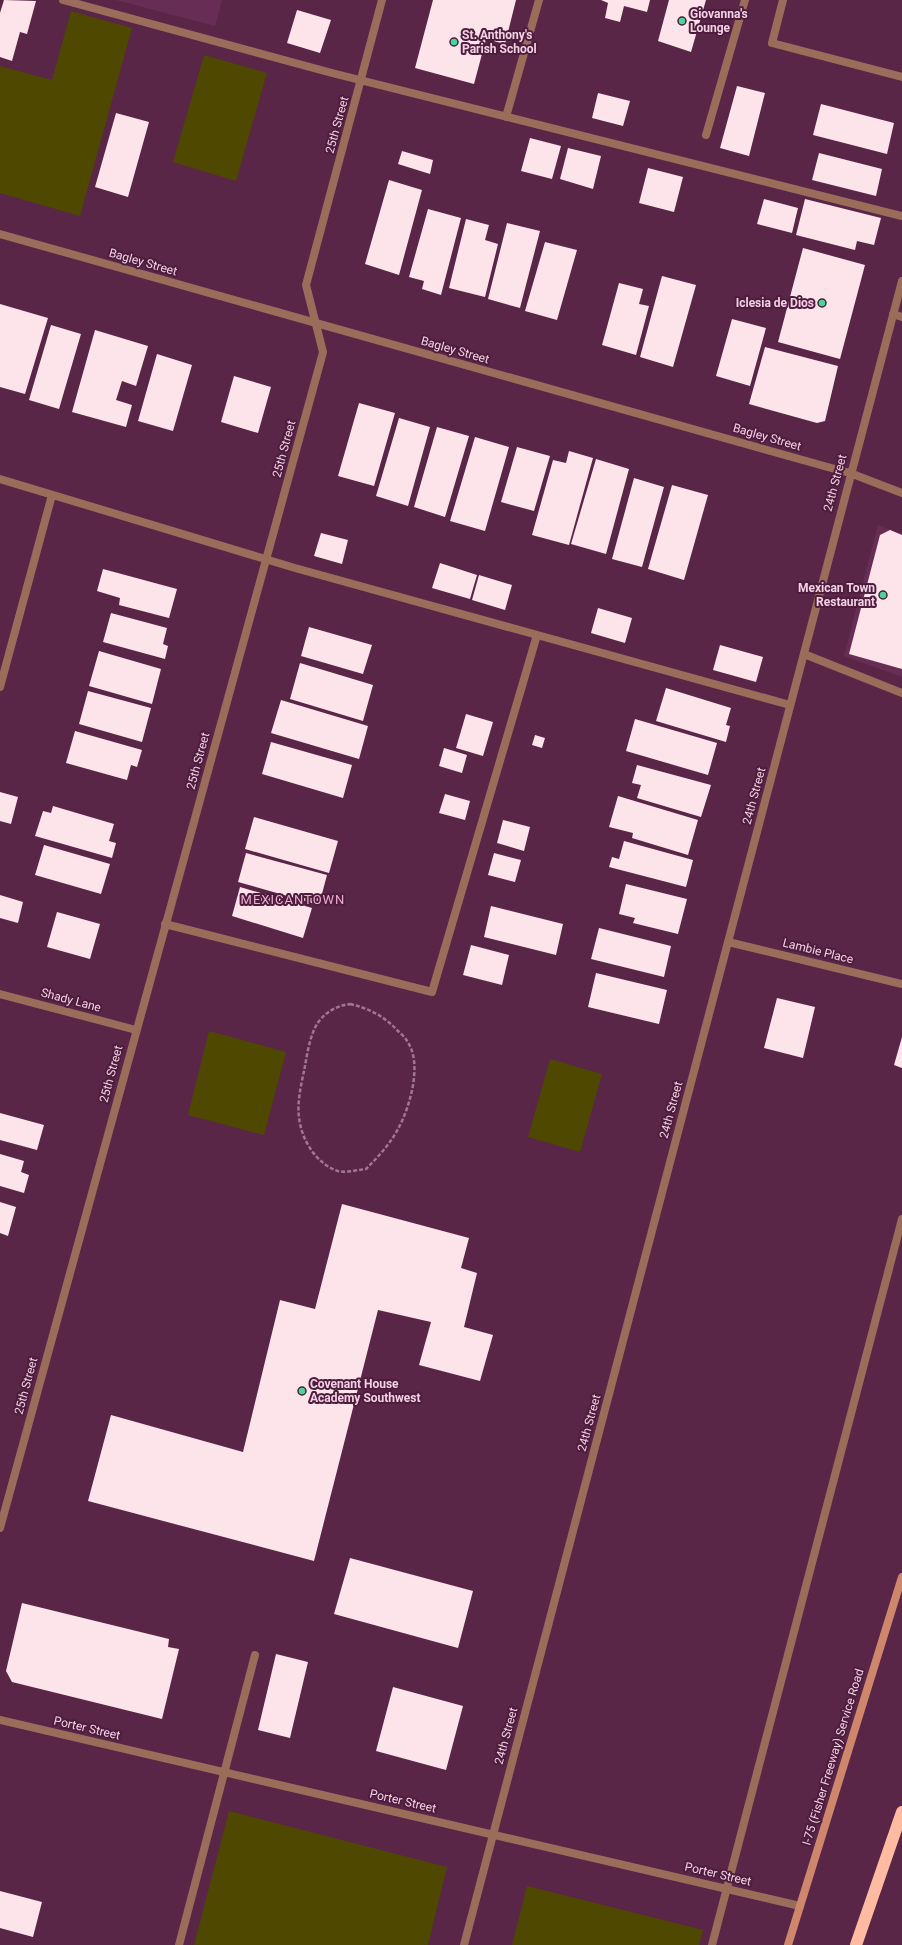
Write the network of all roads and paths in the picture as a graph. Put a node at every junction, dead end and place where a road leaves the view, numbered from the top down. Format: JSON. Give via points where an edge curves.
{"nodes":[{"id":1,"x":63,"y":0,"type":"edge"},
{"id":2,"x":382,"y":0,"type":"edge"},
{"id":3,"x":539,"y":0,"type":"edge"},
{"id":4,"x":745,"y":0,"type":"edge"},
{"id":5,"x":784,"y":0,"type":"edge"},
{"id":6,"x":902,"y":77,"type":"edge"},
{"id":7,"x":361,"y":80,"type":"junction"},
{"id":8,"x":506,"y":117,"type":"junction"},
{"id":9,"x":706,"y":135,"type":"dead end"},
{"id":10,"x":902,"y":216,"type":"edge"},
{"id":11,"x":0,"y":234,"type":"edge"},
{"id":12,"x":902,"y":281,"type":"edge"},
{"id":13,"x":893,"y":314,"type":"junction"},
{"id":14,"x":902,"y":317,"type":"edge"},
{"id":15,"x":315,"y":323,"type":"junction"},
{"id":16,"x":850,"y":473,"type":"junction"},
{"id":17,"x":0,"y":479,"type":"edge"},
{"id":18,"x":902,"y":493,"type":"edge"},
{"id":19,"x":52,"y":495,"type":"junction"},
{"id":20,"x":266,"y":559,"type":"junction"},
{"id":21,"x":537,"y":634,"type":"junction"},
{"id":22,"x":804,"y":654,"type":"junction"},
{"id":23,"x":0,"y":687,"type":"edge"},
{"id":24,"x":902,"y":692,"type":"edge"},
{"id":25,"x":790,"y":705,"type":"junction"},
{"id":26,"x":165,"y":924,"type":"junction"},
{"id":27,"x":728,"y":942,"type":"junction"},
{"id":28,"x":902,"y":984,"type":"edge"},
{"id":29,"x":0,"y":994,"type":"edge"},
{"id":30,"x":316,"y":1025,"type":"joint"},
{"id":31,"x":136,"y":1030,"type":"junction"},
{"id":32,"x":902,"y":1219,"type":"edge"},
{"id":33,"x":0,"y":1528,"type":"edge"},
{"id":34,"x":902,"y":1577,"type":"edge"},
{"id":35,"x":255,"y":1655,"type":"dead end"},
{"id":36,"x":0,"y":1720,"type":"edge"},
{"id":37,"x":224,"y":1773,"type":"junction"},
{"id":38,"x":902,"y":1812,"type":"edge"},
{"id":39,"x":493,"y":1834,"type":"junction"},
{"id":40,"x":726,"y":1888,"type":"junction"},
{"id":41,"x":800,"y":1906,"type":"junction"},
{"id":42,"x":179,"y":1945,"type":"edge"},
{"id":43,"x":464,"y":1945,"type":"edge"},
{"id":44,"x":712,"y":1945,"type":"edge"},
{"id":45,"x":788,"y":1945,"type":"edge"},
{"id":46,"x":856,"y":1945,"type":"edge"}],
"edges":[{"from":1,"to":7,"type":"street"},
{"from":2,"to":7,"type":"street","name":"25th Street"},
{"from":3,"to":8,"type":"street"},
{"from":4,"to":9,"type":"street"},
{"from":5,"to":6,"type":"street","via":[[772,43]]},
{"from":7,"to":8,"type":"street"},
{"from":7,"to":15,"type":"street","name":"25th Street","via":[[306,285]]},
{"from":8,"to":10,"type":"street"},
{"from":11,"to":15,"type":"street","name":"Bagley Street"},
{"from":12,"to":13,"type":"street","name":"24th Street"},
{"from":13,"to":14,"type":"street"},
{"from":13,"to":16,"type":"street","name":"24th Street"},
{"from":15,"to":16,"type":"street","name":"Bagley Street"},
{"from":15,"to":20,"type":"street","name":"25th Street","via":[[323,352]]},
{"from":16,"to":18,"type":"street","name":"Bagley Street"},
{"from":16,"to":22,"type":"street","name":"24th Street"},
{"from":17,"to":19,"type":"street"},
{"from":19,"to":20,"type":"street"},
{"from":19,"to":23,"type":"street"},
{"from":20,"to":21,"type":"street"},
{"from":20,"to":26,"type":"street","name":"25th Street"},
{"from":21,"to":25,"type":"street"},
{"from":21,"to":26,"type":"street","via":[[432,992]]},
{"from":22,"to":24,"type":"street"},
{"from":22,"to":25,"type":"street","name":"24th Street"},
{"from":25,"to":27,"type":"street","name":"24th Street"},
{"from":26,"to":31,"type":"street","name":"25th Street"},
{"from":27,"to":28,"type":"street","name":"Lambie Place"},
{"from":27,"to":39,"type":"street","name":"24th Street"},
{"from":29,"to":31,"type":"street","name":"Shady Lane"},
{"from":30,"to":30,"type":"path","via":[[308,1047],[301,1085],[298,1117],[304,1137],[314,1155],[325,1164],[339,1171],[366,1169],[389,1144],[399,1128],[416,1074],[414,1055],[408,1041],[393,1026],[366,1007],[350,1004],[337,1006],[324,1015]]},
{"from":31,"to":33,"type":"street","name":"25th Street"},
{"from":32,"to":40,"type":"street"},
{"from":34,"to":41,"type":"street","name":"I-75 (Fisher Freeway) Service Road"},
{"from":35,"to":37,"type":"street"},
{"from":36,"to":37,"type":"street","name":"Porter Street"},
{"from":37,"to":39,"type":"street","name":"Porter Street"},
{"from":37,"to":42,"type":"street"},
{"from":38,"to":46,"type":"highway"},
{"from":39,"to":40,"type":"street","name":"Porter Street"},
{"from":39,"to":43,"type":"street","name":"24th Street"},
{"from":40,"to":41,"type":"street","name":"Porter Street"},
{"from":40,"to":44,"type":"street"},
{"from":41,"to":45,"type":"street","name":"I-75 (Fisher Freeway) Service Road"}]}
